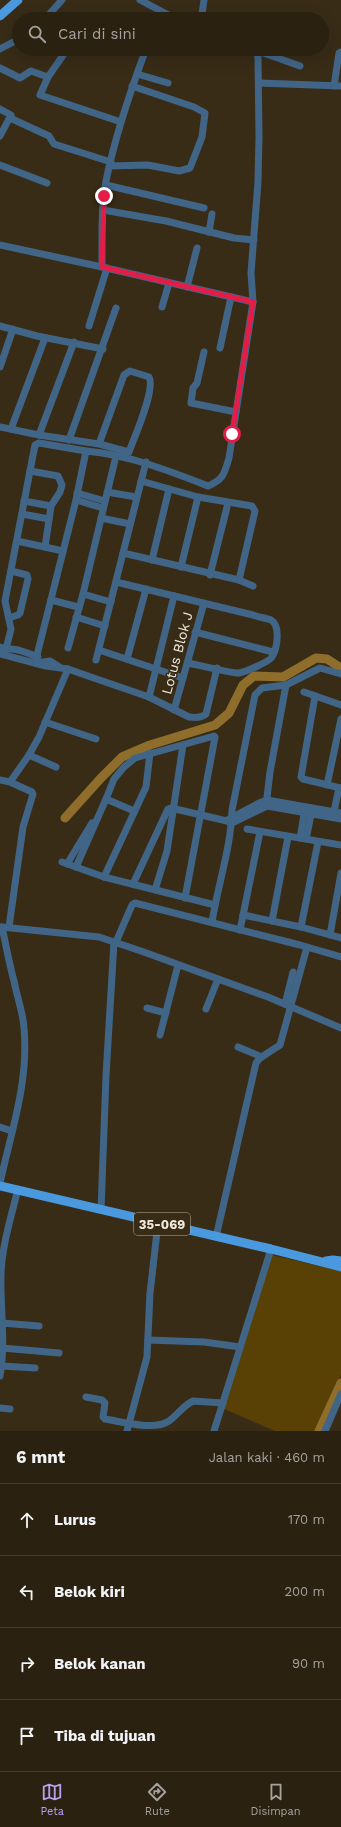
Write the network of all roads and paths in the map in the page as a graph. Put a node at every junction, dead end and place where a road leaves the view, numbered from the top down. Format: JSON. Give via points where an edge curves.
{"nodes":[{"id":1,"x":18,"y":0,"type":"edge"},
{"id":2,"x":62,"y":0,"type":"edge"},
{"id":3,"x":140,"y":0,"type":"edge"},
{"id":4,"x":204,"y":0,"type":"edge"},
{"id":5,"x":51,"y":12,"type":"edge"},
{"id":6,"x":156,"y":12,"type":"edge"},
{"id":7,"x":202,"y":12,"type":"edge"},
{"id":8,"x":0,"y":16,"type":"edge"},
{"id":9,"x":12,"y":43,"type":"edge"},
{"id":10,"x":0,"y":49,"type":"edge"},
{"id":11,"x":341,"y":52,"type":"edge"},
{"id":12,"x":63,"y":56,"type":"edge"},
{"id":13,"x":143,"y":56,"type":"edge"},
{"id":14,"x":258,"y":56,"type":"edge"},
{"id":15,"x":274,"y":56,"type":"edge"},
{"id":16,"x":300,"y":66,"type":"dead end"},
{"id":17,"x":0,"y":68,"type":"edge"},
{"id":18,"x":137,"y":74,"type":"junction"},
{"id":19,"x":48,"y":77,"type":"junction"},
{"id":20,"x":259,"y":82,"type":"junction"},
{"id":21,"x":168,"y":83,"type":"dead end"},
{"id":22,"x":132,"y":86,"type":"junction"},
{"id":23,"x":338,"y":86,"type":"edge"},
{"id":24,"x":0,"y":109,"type":"edge"},
{"id":25,"x":10,"y":118,"type":"junction"},
{"id":26,"x":121,"y":122,"type":"junction"},
{"id":27,"x":0,"y":136,"type":"edge"},
{"id":28,"x":111,"y":164,"type":"junction"},
{"id":29,"x":0,"y":165,"type":"edge"},
{"id":30,"x":47,"y":183,"type":"dead end"},
{"id":31,"x":106,"y":185,"type":"junction"},
{"id":32,"x":204,"y":208,"type":"dead end"},
{"id":33,"x":103,"y":210,"type":"junction"},
{"id":34,"x":212,"y":214,"type":"dead end"},
{"id":35,"x":209,"y":232,"type":"junction"},
{"id":36,"x":254,"y":240,"type":"junction"},
{"id":37,"x":0,"y":245,"type":"edge"},
{"id":38,"x":197,"y":248,"type":"dead end"},
{"id":39,"x":104,"y":267,"type":"junction"},
{"id":40,"x":169,"y":282,"type":"junction"},
{"id":41,"x":187,"y":287,"type":"junction"},
{"id":42,"x":231,"y":297,"type":"junction"},
{"id":43,"x":253,"y":302,"type":"junction"},
{"id":44,"x":162,"y":307,"type":"dead end"},
{"id":45,"x":116,"y":308,"type":"dead end"},
{"id":46,"x":0,"y":326,"type":"edge"},
{"id":47,"x":89,"y":326,"type":"dead end"},
{"id":48,"x":13,"y":329,"type":"junction"},
{"id":49,"x":45,"y":338,"type":"junction"},
{"id":50,"x":74,"y":342,"type":"junction"},
{"id":51,"x":220,"y":348,"type":"dead end"},
{"id":52,"x":103,"y":349,"type":"junction"},
{"id":53,"x":204,"y":352,"type":"dead end"},
{"id":54,"x":0,"y":367,"type":"edge"},
{"id":55,"x":236,"y":412,"type":"junction"},
{"id":56,"x":0,"y":427,"type":"edge"},
{"id":57,"x":11,"y":429,"type":"junction"},
{"id":58,"x":39,"y":435,"type":"junction"},
{"id":59,"x":69,"y":440,"type":"junction"},
{"id":60,"x":99,"y":444,"type":"junction"},
{"id":61,"x":86,"y":451,"type":"junction"},
{"id":62,"x":116,"y":456,"type":"junction"},
{"id":63,"x":146,"y":462,"type":"junction"},
{"id":64,"x":30,"y":471,"type":"junction"},
{"id":65,"x":141,"y":481,"type":"junction"},
{"id":66,"x":169,"y":489,"type":"junction"},
{"id":67,"x":107,"y":492,"type":"junction"},
{"id":68,"x":76,"y":497,"type":"junction"},
{"id":69,"x":136,"y":497,"type":"junction"},
{"id":70,"x":198,"y":497,"type":"junction"},
{"id":71,"x":24,"y":501,"type":"junction"},
{"id":72,"x":228,"y":503,"type":"junction"},
{"id":73,"x":104,"y":504,"type":"junction"},
{"id":74,"x":52,"y":506,"type":"junction"},
{"id":75,"x":22,"y":514,"type":"junction"},
{"id":76,"x":101,"y":518,"type":"junction"},
{"id":77,"x":49,"y":519,"type":"junction"},
{"id":78,"x":130,"y":524,"type":"junction"},
{"id":79,"x":17,"y":541,"type":"junction"},
{"id":80,"x":45,"y":547,"type":"junction"},
{"id":81,"x":63,"y":551,"type":"junction"},
{"id":82,"x":123,"y":553,"type":"junction"},
{"id":83,"x":152,"y":560,"type":"junction"},
{"id":84,"x":180,"y":567,"type":"junction"},
{"id":85,"x":11,"y":571,"type":"junction"},
{"id":86,"x":210,"y":575,"type":"junction"},
{"id":87,"x":239,"y":580,"type":"junction"},
{"id":88,"x":116,"y":582,"type":"junction"},
{"id":89,"x":253,"y":586,"type":"dead end"},
{"id":90,"x":146,"y":589,"type":"junction"},
{"id":91,"x":83,"y":594,"type":"junction"},
{"id":92,"x":174,"y":596,"type":"junction"},
{"id":93,"x":51,"y":600,"type":"junction"},
{"id":94,"x":111,"y":602,"type":"junction"},
{"id":95,"x":204,"y":603,"type":"junction"},
{"id":96,"x":78,"y":607,"type":"junction"},
{"id":97,"x":76,"y":617,"type":"junction"},
{"id":98,"x":10,"y":618,"type":"junction"},
{"id":99,"x":105,"y":626,"type":"junction"},
{"id":100,"x":196,"y":632,"type":"junction"},
{"id":101,"x":3,"y":648,"type":"edge"},
{"id":102,"x":68,"y":648,"type":"dead end"},
{"id":103,"x":99,"y":650,"type":"junction"},
{"id":104,"x":273,"y":652,"type":"junction"},
{"id":105,"x":126,"y":659,"type":"junction"},
{"id":106,"x":96,"y":660,"type":"dead end"},
{"id":107,"x":37,"y":661,"type":"junction"},
{"id":108,"x":188,"y":662,"type":"junction"},
{"id":109,"x":217,"y":668,"type":"junction"},
{"id":110,"x":68,"y":669,"type":"junction"},
{"id":111,"x":156,"y":669,"type":"junction"},
{"id":112,"x":341,"y":674,"type":"edge"},
{"id":113,"x":183,"y":678,"type":"junction"},
{"id":114,"x":286,"y":685,"type":"junction"},
{"id":115,"x":304,"y":692,"type":"dead end"},
{"id":116,"x":149,"y":696,"type":"junction"},
{"id":117,"x":315,"y":696,"type":"junction"},
{"id":118,"x":341,"y":705,"type":"edge"},
{"id":119,"x":174,"y":710,"type":"junction"},
{"id":120,"x":341,"y":719,"type":"edge"},
{"id":121,"x":45,"y":722,"type":"junction"},
{"id":122,"x":96,"y":739,"type":"dead end"},
{"id":123,"x":183,"y":745,"type":"junction"},
{"id":124,"x":150,"y":753,"type":"junction"},
{"id":125,"x":27,"y":758,"type":"junction"},
{"id":126,"x":56,"y":767,"type":"dead end"},
{"id":127,"x":0,"y":780,"type":"edge"},
{"id":128,"x":10,"y":782,"type":"junction"},
{"id":129,"x":327,"y":785,"type":"junction"},
{"id":130,"x":340,"y":788,"type":"edge"},
{"id":131,"x":106,"y":799,"type":"junction"},
{"id":132,"x":266,"y":803,"type":"junction"},
{"id":133,"x":173,"y":809,"type":"junction"},
{"id":134,"x":308,"y":810,"type":"junction"},
{"id":135,"x":134,"y":811,"type":"junction"},
{"id":136,"x":99,"y":815,"type":"junction"},
{"id":137,"x":202,"y":815,"type":"junction"},
{"id":138,"x":338,"y":815,"type":"edge"},
{"id":139,"x":230,"y":820,"type":"junction"},
{"id":140,"x":247,"y":829,"type":"dead end"},
{"id":141,"x":260,"y":832,"type":"junction"},
{"id":142,"x":288,"y":837,"type":"junction"},
{"id":143,"x":303,"y":839,"type":"junction"},
{"id":144,"x":318,"y":842,"type":"junction"},
{"id":145,"x":341,"y":845,"type":"edge"},
{"id":146,"x":76,"y":867,"type":"junction"},
{"id":147,"x":341,"y":873,"type":"edge"},
{"id":148,"x":104,"y":877,"type":"junction"},
{"id":149,"x":133,"y":884,"type":"junction"},
{"id":150,"x":155,"y":890,"type":"junction"},
{"id":151,"x":185,"y":898,"type":"junction"},
{"id":152,"x":215,"y":905,"type":"junction"},
{"id":153,"x":243,"y":915,"type":"junction"},
{"id":154,"x":272,"y":921,"type":"junction"},
{"id":155,"x":212,"y":922,"type":"junction"},
{"id":156,"x":4,"y":927,"type":"edge"},
{"id":157,"x":301,"y":927,"type":"junction"},
{"id":158,"x":240,"y":930,"type":"junction"},
{"id":159,"x":330,"y":935,"type":"junction"},
{"id":160,"x":341,"y":938,"type":"edge"},
{"id":161,"x":115,"y":942,"type":"junction"},
{"id":162,"x":307,"y":947,"type":"junction"},
{"id":163,"x":341,"y":957,"type":"edge"},
{"id":164,"x":178,"y":965,"type":"junction"},
{"id":165,"x":293,"y":972,"type":"dead end"},
{"id":166,"x":218,"y":979,"type":"junction"},
{"id":167,"x":288,"y":1005,"type":"junction"},
{"id":168,"x":147,"y":1008,"type":"dead end"},
{"id":169,"x":206,"y":1009,"type":"dead end"},
{"id":170,"x":166,"y":1013,"type":"junction"},
{"id":171,"x":341,"y":1028,"type":"edge"},
{"id":172,"x":160,"y":1035,"type":"dead end"},
{"id":173,"x":238,"y":1047,"type":"dead end"},
{"id":174,"x":262,"y":1057,"type":"junction"},
{"id":175,"x":0,"y":1127,"type":"edge"},
{"id":176,"x":12,"y":1131,"type":"junction"},
{"id":177,"x":0,"y":1184,"type":"edge"},
{"id":178,"x":18,"y":1189,"type":"junction"},
{"id":179,"x":101,"y":1210,"type":"junction"},
{"id":180,"x":158,"y":1223,"type":"junction"},
{"id":181,"x":216,"y":1237,"type":"junction"},
{"id":182,"x":272,"y":1249,"type":"junction"},
{"id":183,"x":341,"y":1261,"type":"edge"},
{"id":184,"x":324,"y":1262,"type":"junction"},
{"id":185,"x":341,"y":1268,"type":"edge"},
{"id":186,"x":2,"y":1324,"type":"junction"},
{"id":187,"x":39,"y":1326,"type":"dead end"},
{"id":188,"x":148,"y":1340,"type":"junction"},
{"id":189,"x":240,"y":1347,"type":"junction"},
{"id":190,"x":2,"y":1348,"type":"junction"},
{"id":191,"x":59,"y":1353,"type":"dead end"},
{"id":192,"x":2,"y":1366,"type":"junction"},
{"id":193,"x":35,"y":1368,"type":"dead end"},
{"id":194,"x":0,"y":1376,"type":"edge"},
{"id":195,"x":341,"y":1394,"type":"edge"},
{"id":196,"x":86,"y":1397,"type":"dead end"},
{"id":197,"x":223,"y":1403,"type":"junction"},
{"id":198,"x":0,"y":1408,"type":"edge"},
{"id":199,"x":10,"y":1409,"type":"dead end"},
{"id":200,"x":129,"y":1423,"type":"junction"},
{"id":201,"x":127,"y":1431,"type":"edge"},
{"id":202,"x":214,"y":1431,"type":"edge"},
{"id":203,"x":325,"y":1431,"type":"edge"}],
"edges":[{"from":1,"to":8,"type":"main road"},
{"from":2,"to":5,"type":"street"},
{"from":3,"to":6,"type":"street"},
{"from":4,"to":7,"type":"street"},
{"from":9,"to":10,"type":"street"},
{"from":11,"to":23,"type":"street"},
{"from":12,"to":19,"type":"street"},
{"from":13,"to":18,"type":"street"},
{"from":14,"to":20,"type":"street"},
{"from":15,"to":16,"type":"street"},
{"from":17,"to":19,"type":"street","via":[[20,78],[31,71]]},
{"from":18,"to":21,"type":"street"},
{"from":18,"to":22,"type":"street"},
{"from":19,"to":26,"type":"street","via":[[40,92],[42,96]]},
{"from":20,"to":23,"type":"street"},
{"from":20,"to":36,"type":"street","via":[[258,182]]},
{"from":22,"to":26,"type":"street"},
{"from":22,"to":28,"type":"street","via":[[205,113],[202,137],[190,168],[179,171],[148,165]]},
{"from":24,"to":25,"type":"street","via":[[10,113]]},
{"from":25,"to":27,"type":"street"},
{"from":25,"to":28,"type":"street","via":[[50,136],[54,144]]},
{"from":26,"to":28,"type":"street"},
{"from":28,"to":31,"type":"street"},
{"from":29,"to":30,"type":"street"},
{"from":31,"to":32,"type":"street"},
{"from":31,"to":33,"type":"street"},
{"from":33,"to":35,"type":"street"},
{"from":33,"to":39,"type":"street"},
{"from":34,"to":35,"type":"street"},
{"from":35,"to":36,"type":"street"},
{"from":36,"to":43,"type":"street","via":[[251,273]]},
{"from":37,"to":39,"type":"street"},
{"from":38,"to":41,"type":"street"},
{"from":39,"to":40,"type":"street"},
{"from":39,"to":47,"type":"street"},
{"from":40,"to":41,"type":"street"},
{"from":40,"to":44,"type":"street"},
{"from":41,"to":42,"type":"street"},
{"from":42,"to":43,"type":"street"},
{"from":42,"to":51,"type":"street"},
{"from":43,"to":55,"type":"street"},
{"from":45,"to":52,"type":"street"},
{"from":46,"to":48,"type":"street"},
{"from":48,"to":49,"type":"street"},
{"from":48,"to":54,"type":"street"},
{"from":49,"to":50,"type":"street"},
{"from":49,"to":57,"type":"street"},
{"from":50,"to":52,"type":"street"},
{"from":50,"to":58,"type":"street"},
{"from":52,"to":59,"type":"street"},
{"from":53,"to":55,"type":"street","via":[[191,403]]},
{"from":55,"to":63,"type":"street","via":[[229,458],[224,475],[218,482],[208,486]]},
{"from":56,"to":57,"type":"street"},
{"from":57,"to":58,"type":"street"},
{"from":58,"to":59,"type":"street"},
{"from":59,"to":60,"type":"street"},
{"from":60,"to":60,"type":"street","via":[[126,372],[149,377],[152,384],[129,452]]},
{"from":61,"to":62,"type":"street"},
{"from":61,"to":64,"type":"street","via":[[39,443],[36,445]]},
{"from":61,"to":68,"type":"street"},
{"from":62,"to":63,"type":"street"},
{"from":62,"to":67,"type":"street"},
{"from":63,"to":65,"type":"street"},
{"from":64,"to":71,"type":"street"},
{"from":64,"to":74,"type":"street","via":[[58,476],[61,481],[60,492]]},
{"from":65,"to":66,"type":"street"},
{"from":65,"to":69,"type":"street"},
{"from":66,"to":70,"type":"street"},
{"from":66,"to":83,"type":"street"},
{"from":67,"to":69,"type":"street"},
{"from":67,"to":73,"type":"street"},
{"from":68,"to":73,"type":"street"},
{"from":68,"to":81,"type":"street"},
{"from":69,"to":78,"type":"street"},
{"from":70,"to":72,"type":"street"},
{"from":70,"to":84,"type":"street"},
{"from":71,"to":74,"type":"street"},
{"from":71,"to":75,"type":"street"},
{"from":72,"to":86,"type":"street"},
{"from":72,"to":87,"type":"street","via":[[252,506],[255,511]]},
{"from":73,"to":76,"type":"street"},
{"from":74,"to":77,"type":"street"},
{"from":75,"to":77,"type":"street"},
{"from":75,"to":79,"type":"street"},
{"from":76,"to":78,"type":"street"},
{"from":76,"to":91,"type":"street"},
{"from":77,"to":80,"type":"street"},
{"from":78,"to":82,"type":"street"},
{"from":79,"to":80,"type":"street"},
{"from":79,"to":85,"type":"street"},
{"from":80,"to":81,"type":"street"},
{"from":81,"to":93,"type":"street"},
{"from":82,"to":83,"type":"street"},
{"from":82,"to":88,"type":"street"},
{"from":83,"to":84,"type":"street"},
{"from":84,"to":86,"type":"street"},
{"from":85,"to":98,"type":"street","via":[[4,601]]},
{"from":85,"to":98,"type":"street","via":[[26,575],[28,579],[20,612]]},
{"from":86,"to":87,"type":"street"},
{"from":87,"to":89,"type":"street"},
{"from":88,"to":90,"type":"street"},
{"from":88,"to":94,"type":"street"},
{"from":90,"to":92,"type":"street"},
{"from":90,"to":105,"type":"street"},
{"from":91,"to":94,"type":"street"},
{"from":91,"to":96,"type":"street"},
{"from":92,"to":95,"type":"street"},
{"from":92,"to":111,"type":"street"},
{"from":93,"to":96,"type":"street"},
{"from":93,"to":107,"type":"street"},
{"from":94,"to":99,"type":"street"},
{"from":95,"to":100,"type":"street","name":"Lotus Blok J"},
{"from":95,"to":104,"type":"street","via":[[271,620],[278,633]]},
{"from":96,"to":97,"type":"street"},
{"from":97,"to":99,"type":"street"},
{"from":97,"to":102,"type":"street"},
{"from":98,"to":101,"type":"street","via":[[11,629]]},
{"from":99,"to":103,"type":"street"},
{"from":100,"to":104,"type":"street"},
{"from":100,"to":108,"type":"street","name":"Lotus Blok J"},
{"from":101,"to":107,"type":"street","via":[[0,654]]},
{"from":103,"to":105,"type":"street"},
{"from":103,"to":106,"type":"street"},
{"from":104,"to":109,"type":"street","via":[[273,657],[266,662],[239,673]]},
{"from":105,"to":111,"type":"street"},
{"from":107,"to":110,"type":"street","via":[[50,661],[60,668]]},
{"from":108,"to":109,"type":"street"},
{"from":108,"to":113,"type":"street","name":"Lotus Blok J"},
{"from":109,"to":119,"type":"street","via":[[206,714],[202,718],[189,717]]},
{"from":110,"to":116,"type":"street"},
{"from":110,"to":121,"type":"street"},
{"from":111,"to":113,"type":"street"},
{"from":111,"to":116,"type":"street"},
{"from":112,"to":114,"type":"street","via":[[320,668]]},
{"from":113,"to":119,"type":"street","name":"Lotus Blok J"},
{"from":114,"to":132,"type":"street"},
{"from":114,"to":139,"type":"street","via":[[262,688],[255,695]]},
{"from":115,"to":117,"type":"street"},
{"from":116,"to":119,"type":"street"},
{"from":117,"to":118,"type":"street"},
{"from":117,"to":129,"type":"street","via":[[301,777]]},
{"from":120,"to":129,"type":"street"},
{"from":121,"to":122,"type":"street"},
{"from":121,"to":125,"type":"street"},
{"from":123,"to":124,"type":"street"},
{"from":123,"to":133,"type":"street"},
{"from":123,"to":137,"type":"street","via":[[215,737]]},
{"from":124,"to":131,"type":"street","via":[[135,758],[124,766],[114,779]]},
{"from":124,"to":135,"type":"street","via":[[146,787]]},
{"from":125,"to":126,"type":"street"},
{"from":125,"to":128,"type":"street"},
{"from":127,"to":128,"type":"street"},
{"from":128,"to":156,"type":"street","via":[[33,794],[23,827]]},
{"from":129,"to":130,"type":"street"},
{"from":130,"to":138,"type":"street"},
{"from":131,"to":135,"type":"street"},
{"from":131,"to":136,"type":"street"},
{"from":132,"to":134,"type":"street"},
{"from":132,"to":139,"type":"street"},
{"from":133,"to":137,"type":"street"},
{"from":133,"to":149,"type":"street","via":[[166,812]]},
{"from":133,"to":150,"type":"street","via":[[167,851]]},
{"from":134,"to":138,"type":"street"},
{"from":134,"to":143,"type":"street"},
{"from":135,"to":148,"type":"street"},
{"from":136,"to":146,"type":"street"},
{"from":136,"to":146,"type":"street","via":[[64,863]]},
{"from":137,"to":139,"type":"street"},
{"from":137,"to":151,"type":"street"},
{"from":139,"to":152,"type":"street"},
{"from":140,"to":141,"type":"street"},
{"from":141,"to":142,"type":"street"},
{"from":141,"to":153,"type":"street"},
{"from":142,"to":143,"type":"street"},
{"from":142,"to":154,"type":"street"},
{"from":143,"to":144,"type":"street"},
{"from":144,"to":145,"type":"street"},
{"from":144,"to":157,"type":"street"},
{"from":146,"to":148,"type":"street"},
{"from":147,"to":159,"type":"street"},
{"from":148,"to":149,"type":"street"},
{"from":149,"to":150,"type":"street"},
{"from":150,"to":151,"type":"street"},
{"from":151,"to":152,"type":"street"},
{"from":152,"to":155,"type":"street"},
{"from":153,"to":154,"type":"street"},
{"from":153,"to":158,"type":"street"},
{"from":154,"to":157,"type":"street"},
{"from":155,"to":158,"type":"street"},
{"from":155,"to":161,"type":"street","via":[[134,903]]},
{"from":156,"to":161,"type":"street","via":[[99,937]]},
{"from":156,"to":176,"type":"street","via":[[25,1043],[22,1094]]},
{"from":157,"to":159,"type":"street"},
{"from":158,"to":162,"type":"street"},
{"from":159,"to":160,"type":"street"},
{"from":161,"to":164,"type":"street"},
{"from":161,"to":179,"type":"street","via":[[104,1114]]},
{"from":162,"to":163,"type":"street"},
{"from":162,"to":167,"type":"street"},
{"from":164,"to":166,"type":"street"},
{"from":164,"to":170,"type":"street"},
{"from":165,"to":167,"type":"street"},
{"from":166,"to":167,"type":"street"},
{"from":166,"to":169,"type":"street"},
{"from":167,"to":171,"type":"street"},
{"from":167,"to":174,"type":"street","via":[[280,1045]]},
{"from":168,"to":170,"type":"street"},
{"from":170,"to":172,"type":"street"},
{"from":173,"to":174,"type":"street"},
{"from":174,"to":181,"type":"street","via":[[256,1063]]},
{"from":175,"to":176,"type":"street"},
{"from":176,"to":177,"type":"street"},
{"from":177,"to":178,"type":"main road","number":"35-069"},
{"from":178,"to":179,"type":"main road","number":"35-069"},
{"from":178,"to":186,"type":"street","via":[[1,1264]]},
{"from":179,"to":180,"type":"main road","number":"35-069"},
{"from":180,"to":181,"type":"main road","number":"35-069"},
{"from":180,"to":188,"type":"street","via":[[150,1293]]},
{"from":181,"to":182,"type":"main road","number":"35-069"},
{"from":182,"to":184,"type":"main road","number":"35-069"},
{"from":182,"to":189,"type":"street"},
{"from":183,"to":184,"type":"main road","number":"35-069"},
{"from":184,"to":185,"type":"main road","number":"35-069"},
{"from":186,"to":187,"type":"street"},
{"from":186,"to":190,"type":"street"},
{"from":188,"to":189,"type":"street","via":[[204,1342]]},
{"from":188,"to":200,"type":"street","via":[[142,1380]]},
{"from":189,"to":197,"type":"street"},
{"from":190,"to":191,"type":"street"},
{"from":190,"to":192,"type":"street"},
{"from":192,"to":193,"type":"street"},
{"from":192,"to":194,"type":"street"},
{"from":195,"to":203,"type":"street"},
{"from":196,"to":200,"type":"street","via":[[105,1403],[104,1418]]},
{"from":197,"to":200,"type":"street","via":[[193,1402],[171,1420],[158,1426]]},
{"from":197,"to":202,"type":"street"},
{"from":198,"to":199,"type":"street"},
{"from":200,"to":201,"type":"street"}]}
